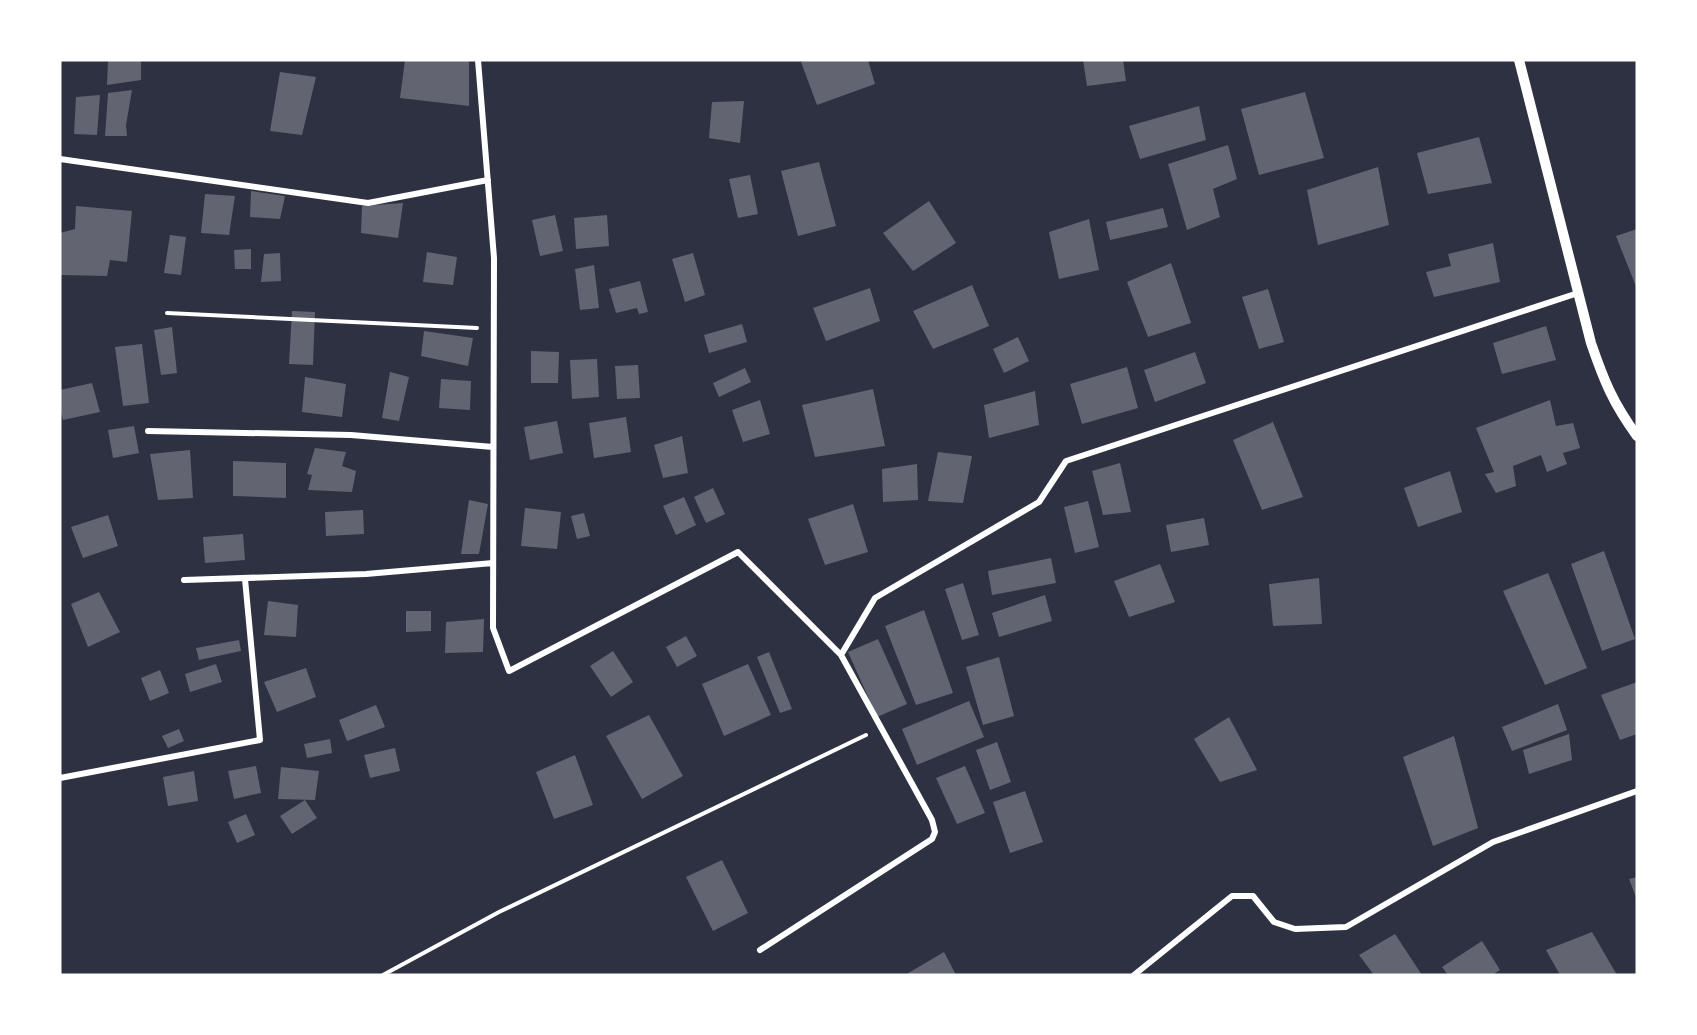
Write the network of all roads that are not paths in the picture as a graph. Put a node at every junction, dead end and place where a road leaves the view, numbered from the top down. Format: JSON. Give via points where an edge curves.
{"nodes":[{"id":1,"x":478,"y":60,"type":"edge"},
{"id":2,"x":1519,"y":60,"type":"edge"},
{"id":3,"x":60,"y":159,"type":"edge"},
{"id":4,"x":488,"y":180,"type":"junction"},
{"id":5,"x":1578,"y":293,"type":"junction"},
{"id":6,"x":148,"y":431,"type":"dead end"},
{"id":7,"x":1637,"y":436,"type":"edge"},
{"id":8,"x":493,"y":447,"type":"junction"},
{"id":9,"x":493,"y":562,"type":"junction"},
{"id":10,"x":244,"y":579,"type":"junction"},
{"id":11,"x":184,"y":580,"type":"dead end"},
{"id":12,"x":841,"y":655,"type":"junction"},
{"id":13,"x":60,"y":778,"type":"edge"},
{"id":14,"x":1637,"y":791,"type":"edge"},
{"id":15,"x":760,"y":950,"type":"dead end"},
{"id":16,"x":1134,"y":975,"type":"edge"}],
"edges":[{"from":1,"to":4,"type":"street"},
{"from":2,"to":5,"type":"street"},
{"from":3,"to":4,"type":"street","via":[[368,203]]},
{"from":4,"to":8,"type":"street","via":[[494,258]]},
{"from":5,"to":7,"type":"street","via":[[1603,378]]},
{"from":5,"to":12,"type":"street","via":[[1066,462],[1039,502],[875,598]]},
{"from":6,"to":8,"type":"street","via":[[351,435]]},
{"from":8,"to":9,"type":"street"},
{"from":9,"to":10,"type":"street","via":[[366,574]]},
{"from":9,"to":12,"type":"street","via":[[493,628],[509,671],[738,552]]},
{"from":10,"to":11,"type":"street"},
{"from":10,"to":13,"type":"street","via":[[260,740]]},
{"from":12,"to":15,"type":"street","via":[[935,832],[932,839]]},
{"from":14,"to":16,"type":"street","via":[[1493,842],[1346,927],[1295,929],[1274,922],[1253,896],[1232,896]]}]}
